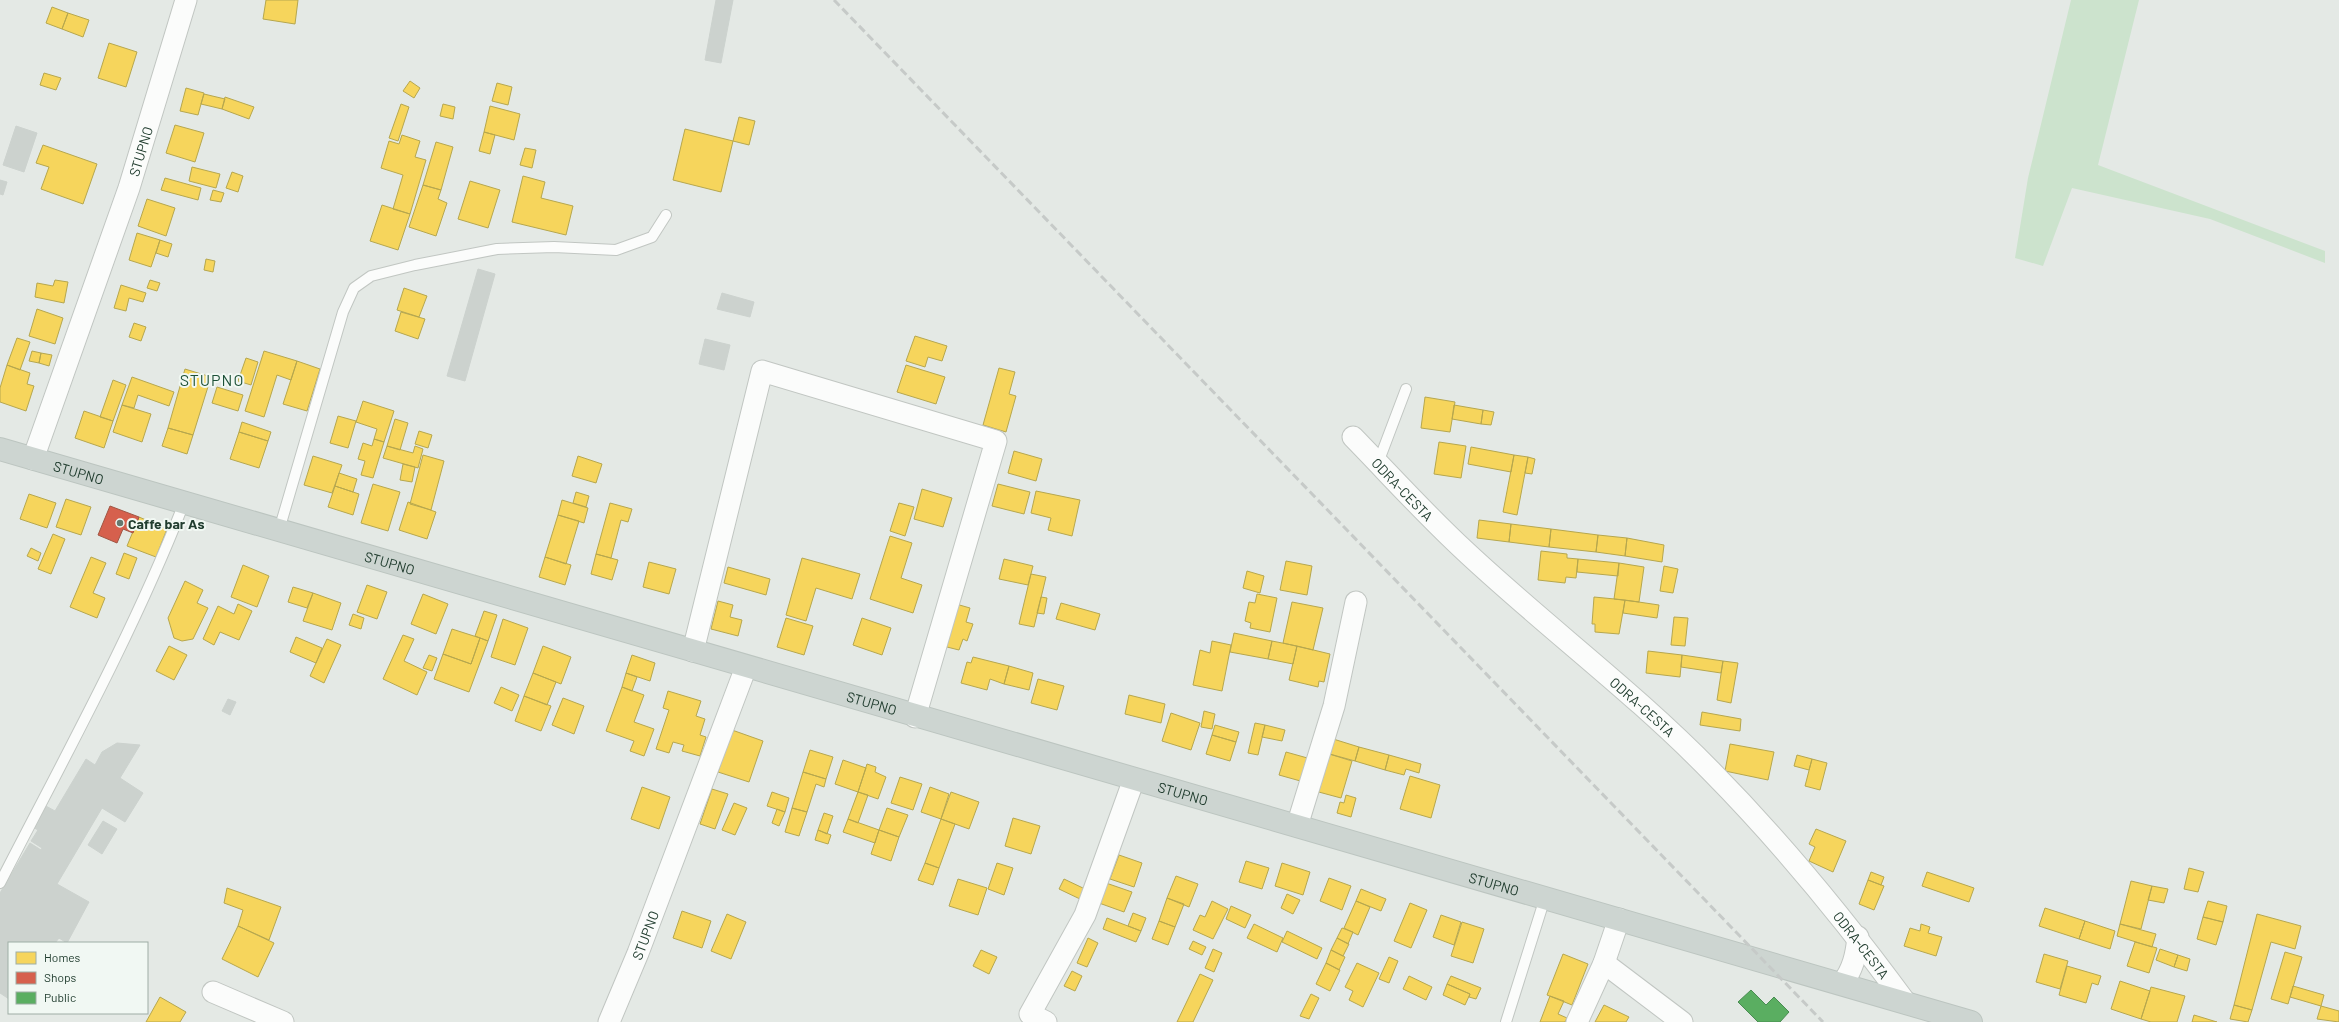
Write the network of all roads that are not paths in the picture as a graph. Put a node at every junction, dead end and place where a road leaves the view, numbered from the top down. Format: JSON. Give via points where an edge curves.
{"nodes":[{"id":1,"x":186,"y":0,"type":"edge"},
{"id":2,"x":666,"y":215,"type":"dead end"},
{"id":3,"x":1406,"y":389,"type":"dead end"},
{"id":4,"x":1353,"y":437,"type":"dead end"},
{"id":5,"x":0,"y":449,"type":"edge"},
{"id":6,"x":33,"y":459,"type":"junction"},
{"id":7,"x":1378,"y":463,"type":"junction"},
{"id":8,"x":184,"y":503,"type":"junction"},
{"id":9,"x":279,"y":530,"type":"junction"},
{"id":10,"x":1356,"y":602,"type":"dead end"},
{"id":11,"x":693,"y":651,"type":"junction"},
{"id":12,"x":746,"y":667,"type":"junction"},
{"id":13,"x":915,"y":716,"type":"junction"},
{"id":14,"x":1134,"y":779,"type":"junction"},
{"id":15,"x":1297,"y":826,"type":"junction"},
{"id":16,"x":0,"y":883,"type":"edge"},
{"id":17,"x":1545,"y":898,"type":"junction"},
{"id":18,"x":1619,"y":919,"type":"junction"},
{"id":19,"x":1858,"y":937,"type":"junction"},
{"id":20,"x":1604,"y":962,"type":"junction"},
{"id":21,"x":1814,"y":976,"type":"joint"},
{"id":22,"x":1842,"y":984,"type":"junction"},
{"id":23,"x":212,"y":992,"type":"dead end"},
{"id":24,"x":1906,"y":1003,"type":"junction"},
{"id":25,"x":283,"y":1022,"type":"edge"},
{"id":26,"x":609,"y":1022,"type":"edge"},
{"id":27,"x":1046,"y":1022,"type":"edge"},
{"id":28,"x":1506,"y":1022,"type":"edge"},
{"id":29,"x":1577,"y":1022,"type":"edge"},
{"id":30,"x":1682,"y":1022,"type":"edge"},
{"id":31,"x":1971,"y":1022,"type":"edge"}],
"edges":[{"from":1,"to":6,"type":"street","name":"STUPNO","via":[[129,188]]},
{"from":2,"to":9,"type":"lane","via":[[652,237],[616,250],[554,247],[498,249],[370,276],[354,288],[343,312]]},
{"from":3,"to":7,"type":"lane"},
{"from":4,"to":7,"type":"street","name":"ODRA-CESTA"},
{"from":5,"to":6,"type":"main road","name":"STUPNO"},
{"from":6,"to":8,"type":"main road","name":"STUPNO"},
{"from":7,"to":19,"type":"street","name":"ODRA-CESTA","via":[[1464,551],[1604,672],[1710,770],[1788,853]]},
{"from":8,"to":9,"type":"main road","name":"STUPNO"},
{"from":8,"to":16,"type":"lane","via":[[160,564]]},
{"from":9,"to":11,"type":"main road","name":"STUPNO"},
{"from":10,"to":15,"type":"street","via":[[1334,706]]},
{"from":11,"to":12,"type":"main road","name":"STUPNO"},
{"from":11,"to":13,"type":"street","via":[[762,371],[996,441]]},
{"from":12,"to":13,"type":"main road","name":"STUPNO"},
{"from":12,"to":26,"type":"street","name":"STUPNO"},
{"from":13,"to":14,"type":"main road","name":"STUPNO"},
{"from":14,"to":15,"type":"main road","name":"STUPNO"},
{"from":14,"to":27,"type":"street","via":[[1085,915],[1030,1014]]},
{"from":15,"to":17,"type":"main road","name":"STUPNO"},
{"from":17,"to":18,"type":"main road","name":"STUPNO"},
{"from":17,"to":28,"type":"lane"},
{"from":18,"to":20,"type":"street"},
{"from":18,"to":21,"type":"main road","name":"STUPNO"},
{"from":19,"to":22,"type":"street","via":[[1850,973]]},
{"from":19,"to":24,"type":"street","name":"ODRA-CESTA"},
{"from":20,"to":29,"type":"street"},
{"from":20,"to":30,"type":"street"},
{"from":21,"to":22,"type":"main road","name":"ODRA-CESTA"},
{"from":22,"to":24,"type":"main road","name":"ODRA-CESTA"},
{"from":23,"to":25,"type":"street"},
{"from":24,"to":31,"type":"main road","name":"ODRA-CESTA"}]}
